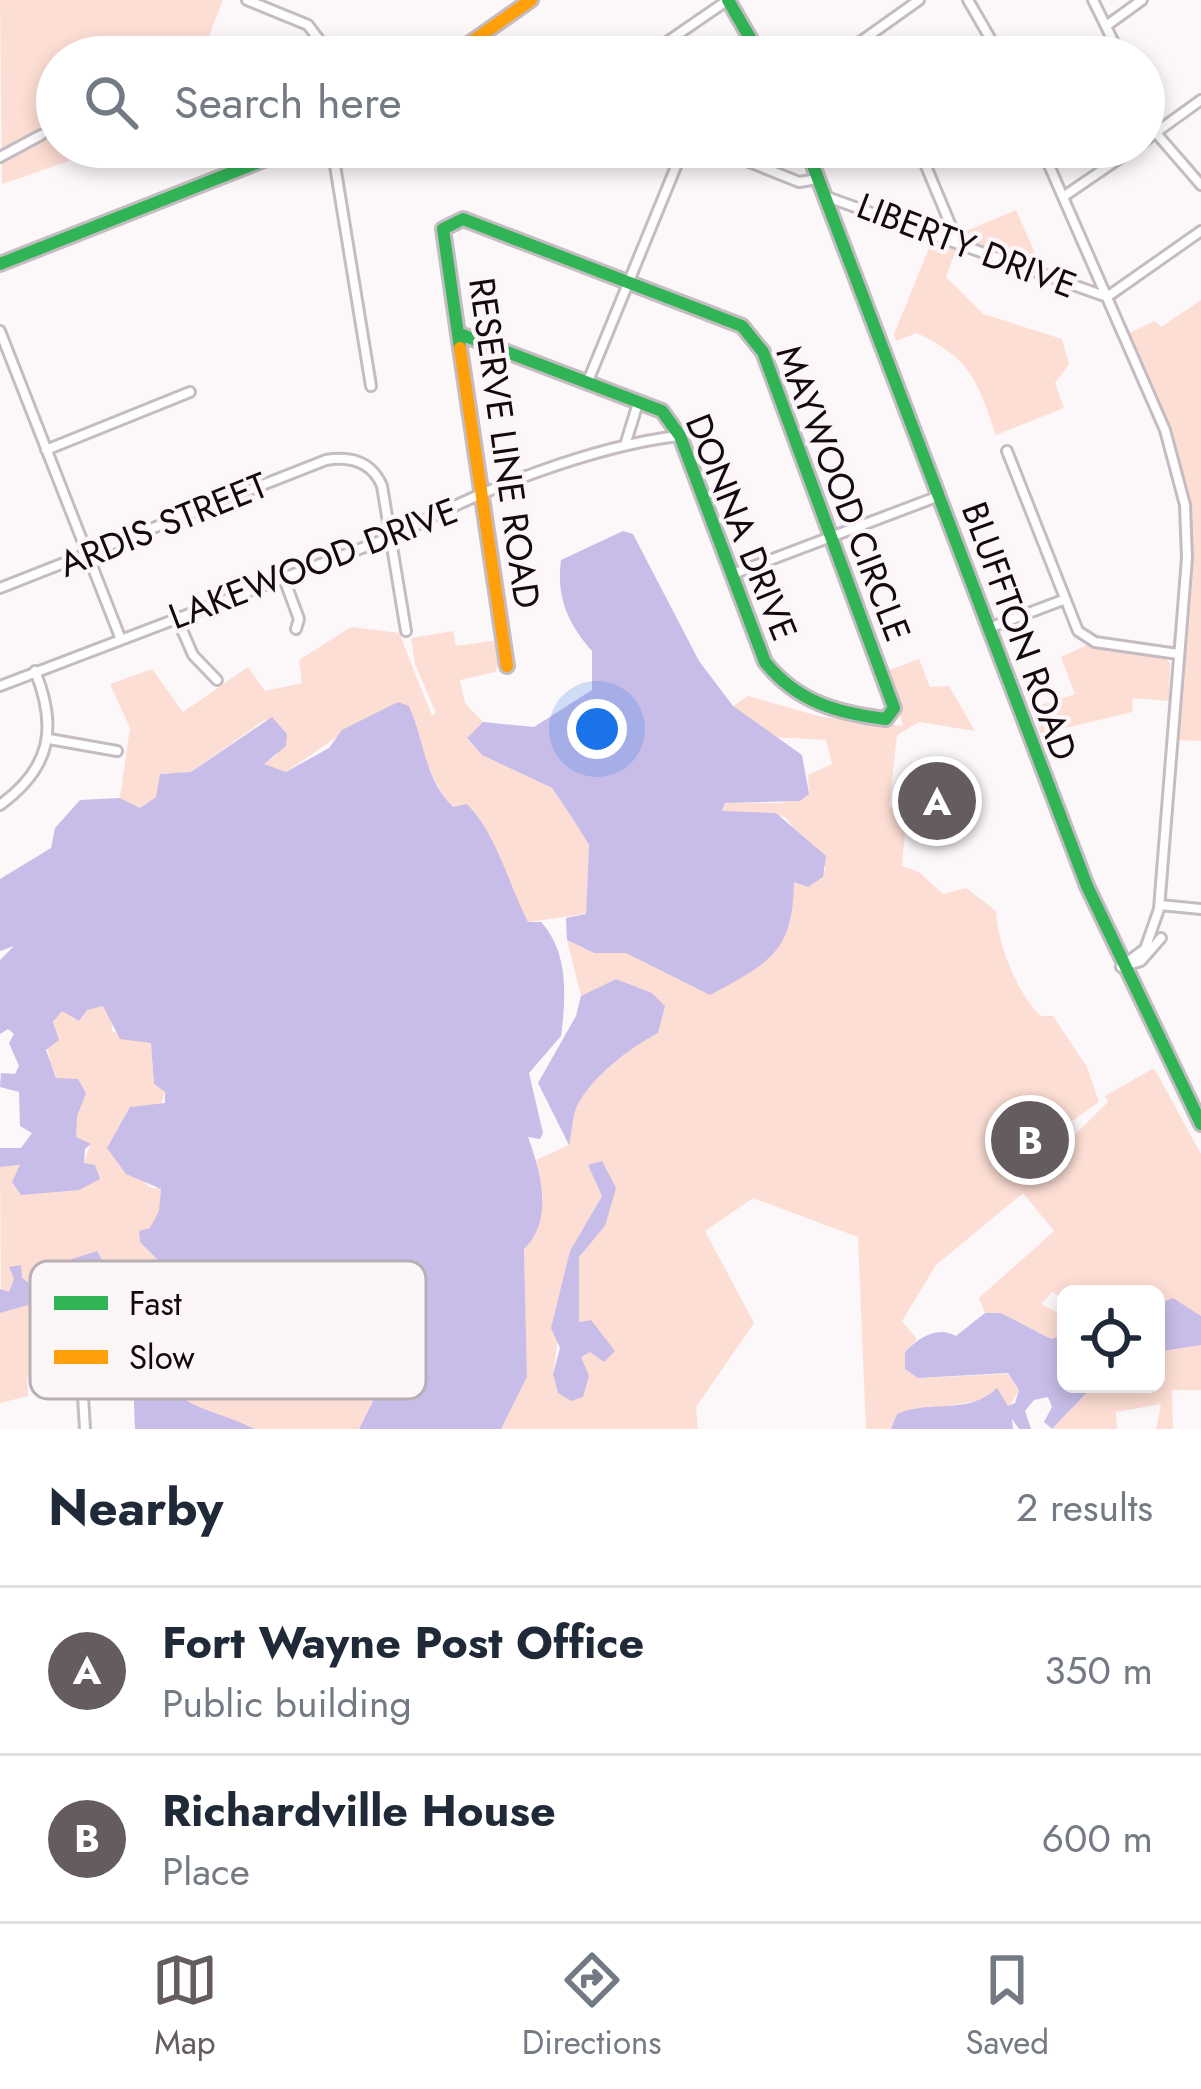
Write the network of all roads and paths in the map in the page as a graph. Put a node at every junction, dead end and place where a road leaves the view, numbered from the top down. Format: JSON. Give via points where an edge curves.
{"nodes":[{"id":1,"x":248,"y":0,"type":"edge"},
{"id":2,"x":531,"y":0,"type":"edge"},
{"id":3,"x":728,"y":0,"type":"edge"},
{"id":4,"x":919,"y":0,"type":"edge"},
{"id":5,"x":968,"y":0,"type":"edge"},
{"id":6,"x":1093,"y":0,"type":"edge"},
{"id":7,"x":1142,"y":0,"type":"edge"},
{"id":8,"x":1106,"y":26,"type":"junction"},
{"id":9,"x":316,"y":36,"type":"edge"},
{"id":10,"x":480,"y":36,"type":"edge"},
{"id":11,"x":676,"y":36,"type":"edge"},
{"id":12,"x":749,"y":36,"type":"edge"},
{"id":13,"x":868,"y":36,"type":"edge"},
{"id":14,"x":989,"y":36,"type":"edge"},
{"id":15,"x":1111,"y":36,"type":"edge"},
{"id":16,"x":1201,"y":100,"type":"edge"},
{"id":17,"x":1165,"y":126,"type":"edge"},
{"id":18,"x":36,"y":137,"type":"edge"},
{"id":19,"x":1165,"y":143,"type":"edge"},
{"id":20,"x":0,"y":157,"type":"edge"},
{"id":21,"x":244,"y":168,"type":"edge"},
{"id":22,"x":335,"y":168,"type":"edge"},
{"id":23,"x":675,"y":168,"type":"edge"},
{"id":24,"x":765,"y":168,"type":"edge"},
{"id":25,"x":815,"y":168,"type":"edge"},
{"id":26,"x":927,"y":168,"type":"edge"},
{"id":27,"x":1051,"y":168,"type":"edge"},
{"id":28,"x":1106,"y":168,"type":"edge"},
{"id":29,"x":820,"y":178,"type":"junction"},
{"id":30,"x":1201,"y":184,"type":"edge"},
{"id":31,"x":827,"y":197,"type":"junction"},
{"id":32,"x":1064,"y":197,"type":"junction"},
{"id":33,"x":443,"y":229,"type":"joint"},
{"id":34,"x":1201,"y":232,"type":"edge"},
{"id":35,"x":957,"y":240,"type":"junction"},
{"id":36,"x":0,"y":264,"type":"edge"},
{"id":37,"x":628,"y":283,"type":"junction"},
{"id":38,"x":1107,"y":297,"type":"junction"},
{"id":39,"x":0,"y":331,"type":"edge"},
{"id":40,"x":460,"y":334,"type":"junction"},
{"id":41,"x":588,"y":381,"type":"junction"},
{"id":42,"x":371,"y":386,"type":"dead end"},
{"id":43,"x":190,"y":392,"type":"dead end"},
{"id":44,"x":639,"y":401,"type":"junction"},
{"id":45,"x":680,"y":436,"type":"junction"},
{"id":46,"x":626,"y":442,"type":"junction"},
{"id":47,"x":46,"y":449,"type":"junction"},
{"id":48,"x":1007,"y":451,"type":"dead end"},
{"id":49,"x":939,"y":496,"type":"junction"},
{"id":50,"x":483,"y":498,"type":"junction"},
{"id":51,"x":391,"y":536,"type":"junction"},
{"id":52,"x":831,"y":538,"type":"junction"},
{"id":53,"x":87,"y":554,"type":"junction"},
{"id":54,"x":732,"y":574,"type":"junction"},
{"id":55,"x":283,"y":575,"type":"junction"},
{"id":56,"x":0,"y":588,"type":"edge"},
{"id":57,"x":1063,"y":600,"type":"junction"},
{"id":58,"x":176,"y":616,"type":"junction"},
{"id":59,"x":296,"y":628,"type":"dead end"},
{"id":60,"x":988,"y":629,"type":"junction"},
{"id":61,"x":406,"y":631,"type":"dead end"},
{"id":62,"x":120,"y":638,"type":"junction"},
{"id":63,"x":1178,"y":654,"type":"junction"},
{"id":64,"x":507,"y":666,"type":"dead end"},
{"id":65,"x":35,"y":670,"type":"junction"},
{"id":66,"x":217,"y":680,"type":"dead end"},
{"id":67,"x":0,"y":686,"type":"edge"},
{"id":68,"x":892,"y":715,"type":"joint"},
{"id":69,"x":50,"y":739,"type":"junction"},
{"id":70,"x":117,"y":751,"type":"dead end"},
{"id":71,"x":0,"y":806,"type":"edge"},
{"id":72,"x":1160,"y":907,"type":"junction"},
{"id":73,"x":1201,"y":909,"type":"edge"},
{"id":74,"x":1161,"y":938,"type":"dead end"},
{"id":75,"x":1120,"y":968,"type":"junction"},
{"id":76,"x":1201,"y":1124,"type":"edge"},
{"id":77,"x":83,"y":1399,"type":"edge"},
{"id":78,"x":85,"y":1429,"type":"edge"}],
"edges":[{"from":1,"to":9,"type":"street"},
{"from":2,"to":10,"type":"street"},
{"from":3,"to":11,"type":"street"},
{"from":3,"to":12,"type":"street"},
{"from":4,"to":13,"type":"street"},
{"from":5,"to":14,"type":"street"},
{"from":6,"to":8,"type":"street"},
{"from":7,"to":8,"type":"street"},
{"from":8,"to":15,"type":"street"},
{"from":16,"to":17,"type":"street"},
{"from":18,"to":20,"type":"street"},
{"from":19,"to":30,"type":"street"},
{"from":21,"to":36,"type":"street"},
{"from":22,"to":42,"type":"street"},
{"from":23,"to":37,"type":"street"},
{"from":24,"to":29,"type":"street","name":"LIBERTY DRIVE","via":[[799,182]]},
{"from":25,"to":29,"type":"street","name":"BLUFFTON ROAD"},
{"from":26,"to":35,"type":"street"},
{"from":27,"to":32,"type":"street"},
{"from":28,"to":32,"type":"street"},
{"from":29,"to":31,"type":"street","name":"BLUFFTON ROAD"},
{"from":31,"to":35,"type":"street","name":"LIBERTY DRIVE"},
{"from":31,"to":49,"type":"street","name":"BLUFFTON ROAD"},
{"from":32,"to":38,"type":"street"},
{"from":33,"to":37,"type":"street","name":"MAYWOOD CIRCLE","via":[[463,219]]},
{"from":33,"to":40,"type":"street","name":"RESERVE LINE ROAD"},
{"from":34,"to":38,"type":"street"},
{"from":35,"to":38,"type":"street","name":"LIBERTY DRIVE"},
{"from":37,"to":41,"type":"street"},
{"from":37,"to":52,"type":"street","name":"MAYWOOD CIRCLE","via":[[742,326],[763,352]]},
{"from":38,"to":63,"type":"street","via":[[1180,478],[1187,531]]},
{"from":39,"to":47,"type":"street"},
{"from":40,"to":41,"type":"street","name":"DONNA DRIVE"},
{"from":40,"to":50,"type":"street","name":"RESERVE LINE ROAD"},
{"from":41,"to":44,"type":"street","name":"DONNA DRIVE"},
{"from":43,"to":47,"type":"street"},
{"from":44,"to":45,"type":"street","name":"DONNA DRIVE","via":[[662,410]]},
{"from":44,"to":46,"type":"street"},
{"from":45,"to":46,"type":"street","name":"LAKEWOOD DRIVE"},
{"from":45,"to":54,"type":"street","name":"DONNA DRIVE"},
{"from":46,"to":50,"type":"street","name":"LAKEWOOD DRIVE"},
{"from":47,"to":53,"type":"street"},
{"from":48,"to":57,"type":"street"},
{"from":49,"to":52,"type":"street"},
{"from":49,"to":60,"type":"street","name":"BLUFFTON ROAD"},
{"from":50,"to":51,"type":"street","name":"LAKEWOOD DRIVE"},
{"from":50,"to":64,"type":"street","name":"RESERVE LINE ROAD"},
{"from":51,"to":53,"type":"street","name":"ARDIS STREET","via":[[374,470],[350,458],[326,460]]},
{"from":51,"to":55,"type":"street","name":"LAKEWOOD DRIVE"},
{"from":51,"to":61,"type":"street"},
{"from":52,"to":54,"type":"street"},
{"from":52,"to":68,"type":"street","name":"MAYWOOD CIRCLE"},
{"from":53,"to":56,"type":"street","name":"ARDIS STREET"},
{"from":53,"to":62,"type":"street"},
{"from":54,"to":68,"type":"street","name":"DONNA DRIVE","via":[[765,662],[787,689],[823,709]]},
{"from":55,"to":58,"type":"street","name":"LAKEWOOD DRIVE"},
{"from":55,"to":59,"type":"street"},
{"from":57,"to":60,"type":"street"},
{"from":57,"to":63,"type":"street","via":[[1078,631],[1095,642]]},
{"from":58,"to":62,"type":"street","name":"LAKEWOOD DRIVE"},
{"from":58,"to":66,"type":"street","via":[[193,655]]},
{"from":60,"to":75,"type":"street","name":"BLUFFTON ROAD"},
{"from":62,"to":65,"type":"street","name":"LAKEWOOD DRIVE"},
{"from":63,"to":72,"type":"street"},
{"from":65,"to":67,"type":"street","name":"LAKEWOOD DRIVE"},
{"from":65,"to":69,"type":"street"},
{"from":69,"to":70,"type":"street"},
{"from":69,"to":71,"type":"street","via":[[33,779]]},
{"from":72,"to":73,"type":"street"},
{"from":72,"to":75,"type":"street","via":[[1145,949]]},
{"from":74,"to":75,"type":"street","via":[[1141,962]]},
{"from":75,"to":76,"type":"street","name":"BLUFFTON ROAD"},
{"from":77,"to":78,"type":"street"}]}
